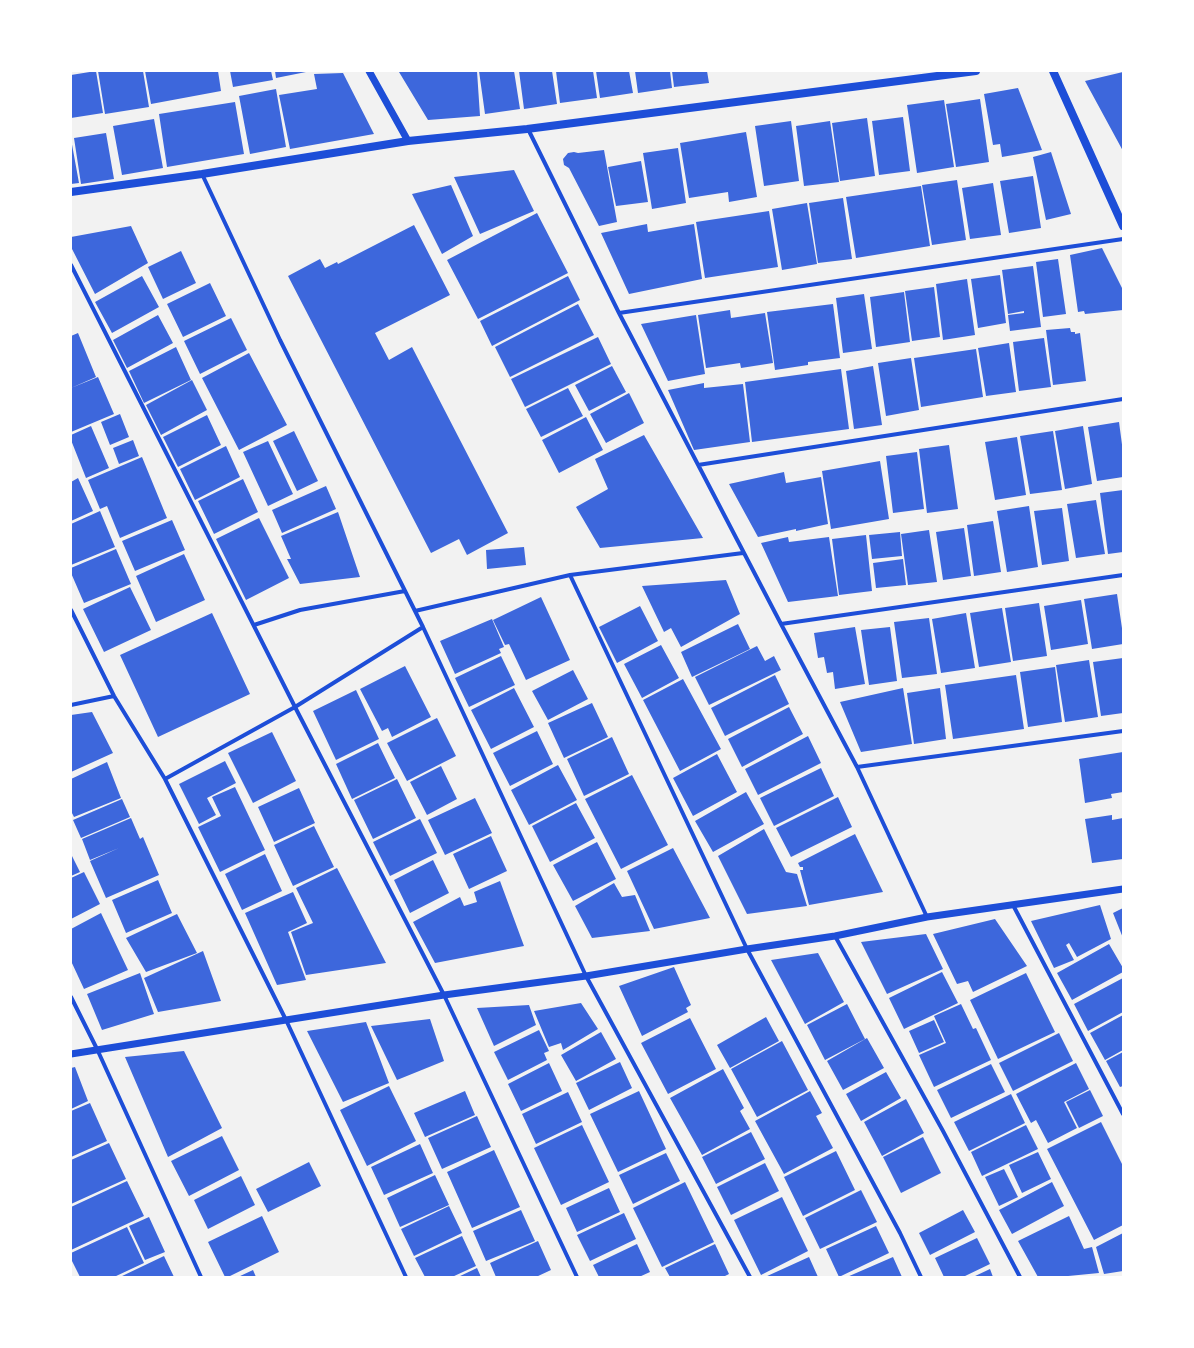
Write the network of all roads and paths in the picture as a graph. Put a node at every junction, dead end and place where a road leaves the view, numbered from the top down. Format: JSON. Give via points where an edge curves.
{"nodes":[{"id":1,"x":369,"y":71,"type":"edge"},
{"id":2,"x":976,"y":71,"type":"edge"},
{"id":3,"x":1053,"y":71,"type":"edge"},
{"id":4,"x":527,"y":129,"type":"junction"},
{"id":5,"x":408,"y":141,"type":"junction"},
{"id":6,"x":202,"y":174,"type":"junction"},
{"id":7,"x":71,"y":192,"type":"edge"},
{"id":8,"x":1123,"y":226,"type":"edge"},
{"id":9,"x":1123,"y":239,"type":"edge"},
{"id":10,"x":71,"y":265,"type":"edge"},
{"id":11,"x":619,"y":313,"type":"junction"},
{"id":12,"x":1123,"y":399,"type":"edge"},
{"id":13,"x":698,"y":465,"type":"junction"},
{"id":14,"x":743,"y":552,"type":"junction"},
{"id":15,"x":570,"y":575,"type":"junction"},
{"id":16,"x":1123,"y":575,"type":"edge"},
{"id":17,"x":405,"y":591,"type":"junction"},
{"id":18,"x":71,"y":610,"type":"edge"},
{"id":19,"x":415,"y":611,"type":"junction"},
{"id":20,"x":781,"y":624,"type":"junction"},
{"id":21,"x":254,"y":625,"type":"junction"},
{"id":22,"x":423,"y":627,"type":"junction"},
{"id":23,"x":114,"y":696,"type":"junction"},
{"id":24,"x":71,"y":705,"type":"edge"},
{"id":25,"x":295,"y":706,"type":"junction"},
{"id":26,"x":1123,"y":731,"type":"edge"},
{"id":27,"x":857,"y":767,"type":"junction"},
{"id":28,"x":165,"y":779,"type":"junction"},
{"id":29,"x":1123,"y":889,"type":"edge"},
{"id":30,"x":1013,"y":905,"type":"junction"},
{"id":31,"x":927,"y":917,"type":"junction"},
{"id":32,"x":835,"y":936,"type":"junction"},
{"id":33,"x":747,"y":949,"type":"junction"},
{"id":34,"x":586,"y":976,"type":"junction"},
{"id":35,"x":444,"y":995,"type":"junction"},
{"id":36,"x":71,"y":998,"type":"edge"},
{"id":37,"x":286,"y":1020,"type":"junction"},
{"id":38,"x":96,"y":1049,"type":"junction"},
{"id":39,"x":71,"y":1054,"type":"edge"},
{"id":40,"x":1123,"y":1114,"type":"edge"},
{"id":41,"x":201,"y":1277,"type":"edge"},
{"id":42,"x":406,"y":1277,"type":"edge"},
{"id":43,"x":577,"y":1277,"type":"edge"},
{"id":44,"x":750,"y":1277,"type":"edge"},
{"id":45,"x":921,"y":1277,"type":"edge"},
{"id":46,"x":1020,"y":1277,"type":"edge"}],
"edges":[{"from":1,"to":5,"type":"street"},
{"from":2,"to":4,"type":"main road"},
{"from":3,"to":8,"type":"main road"},
{"from":4,"to":5,"type":"main road"},
{"from":4,"to":11,"type":"street"},
{"from":5,"to":6,"type":"main road"},
{"from":6,"to":7,"type":"main road"},
{"from":6,"to":17,"type":"street","via":[[280,340]]},
{"from":9,"to":11,"type":"street"},
{"from":10,"to":21,"type":"street"},
{"from":11,"to":13,"type":"street"},
{"from":12,"to":13,"type":"street"},
{"from":13,"to":14,"type":"street"},
{"from":14,"to":15,"type":"street"},
{"from":14,"to":20,"type":"street"},
{"from":15,"to":19,"type":"street"},
{"from":15,"to":33,"type":"street"},
{"from":16,"to":20,"type":"street"},
{"from":17,"to":19,"type":"street"},
{"from":17,"to":21,"type":"street","via":[[300,610]]},
{"from":18,"to":23,"type":"street"},
{"from":19,"to":22,"type":"street"},
{"from":20,"to":27,"type":"street"},
{"from":21,"to":25,"type":"street"},
{"from":22,"to":25,"type":"street"},
{"from":22,"to":34,"type":"street"},
{"from":23,"to":24,"type":"street"},
{"from":23,"to":28,"type":"street"},
{"from":25,"to":28,"type":"street"},
{"from":25,"to":35,"type":"street"},
{"from":26,"to":27,"type":"street"},
{"from":27,"to":31,"type":"street"},
{"from":28,"to":37,"type":"street"},
{"from":29,"to":30,"type":"street"},
{"from":30,"to":31,"type":"street"},
{"from":30,"to":40,"type":"street"},
{"from":31,"to":32,"type":"street"},
{"from":32,"to":33,"type":"street"},
{"from":32,"to":46,"type":"street"},
{"from":33,"to":34,"type":"street"},
{"from":33,"to":45,"type":"street","via":[[900,1233]]},
{"from":34,"to":35,"type":"street"},
{"from":34,"to":44,"type":"street"},
{"from":35,"to":37,"type":"street"},
{"from":35,"to":43,"type":"street"},
{"from":36,"to":38,"type":"street"},
{"from":37,"to":38,"type":"street"},
{"from":37,"to":42,"type":"street"},
{"from":38,"to":39,"type":"street"},
{"from":38,"to":41,"type":"street"}]}
